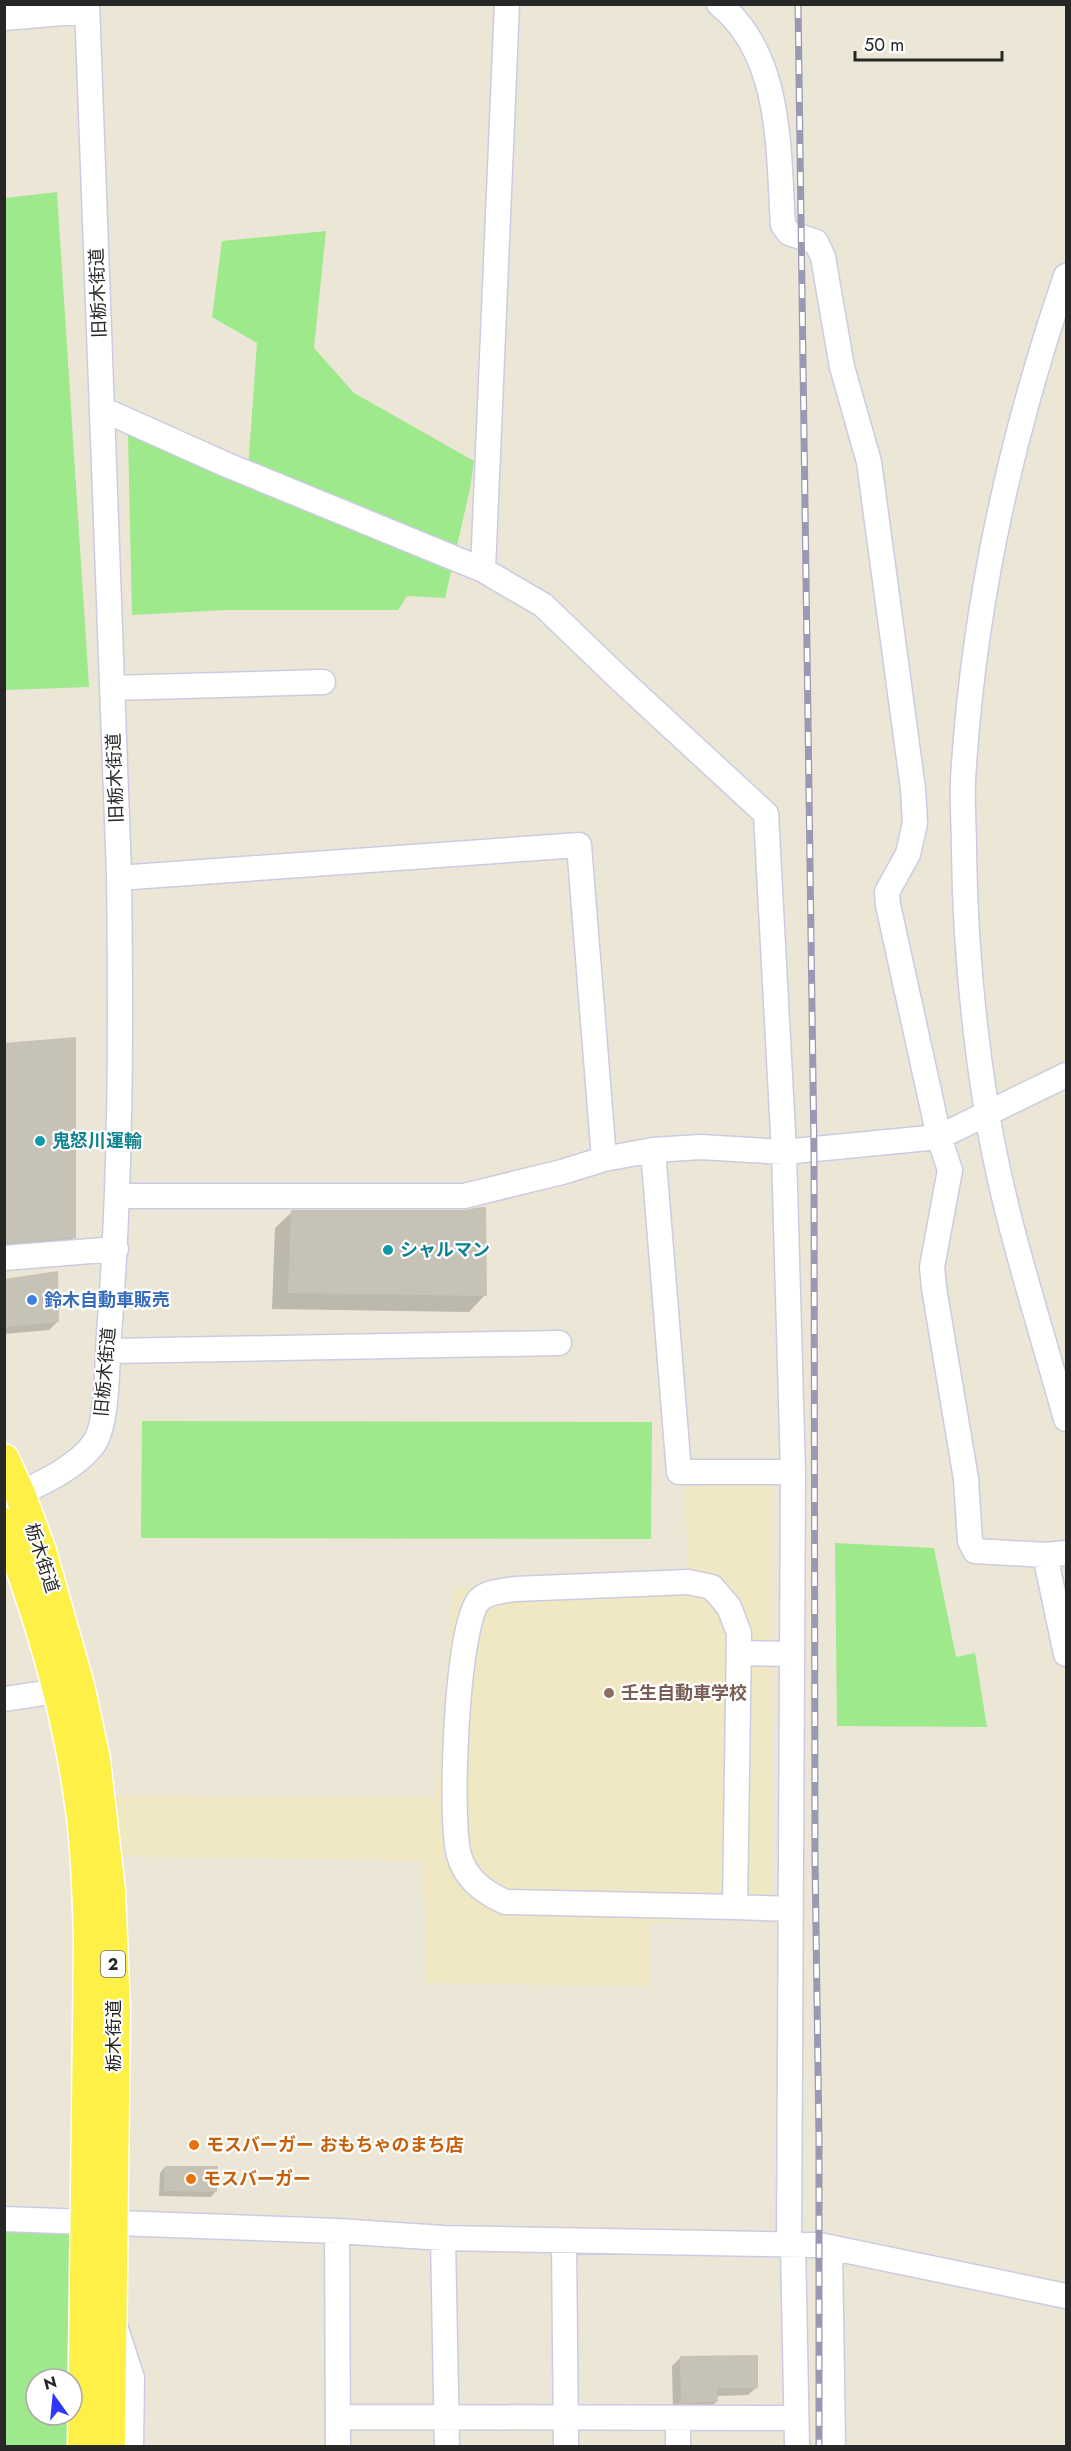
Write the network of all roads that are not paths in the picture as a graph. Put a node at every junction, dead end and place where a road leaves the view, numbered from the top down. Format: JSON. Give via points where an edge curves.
{"nodes":[{"id":1,"x":507,"y":4,"type":"edge"},
{"id":2,"x":719,"y":4,"type":"edge"},
{"id":3,"x":87,"y":8,"type":"edge"},
{"id":4,"x":4,"y":18,"type":"edge"},
{"id":5,"x":1066,"y":276,"type":"edge"},
{"id":6,"x":102,"y":409,"type":"junction"},
{"id":7,"x":483,"y":570,"type":"junction"},
{"id":8,"x":323,"y":682,"type":"dead end"},
{"id":9,"x":112,"y":688,"type":"junction"},
{"id":10,"x":118,"y":874,"type":"junction"},
{"id":11,"x":1066,"y":1075,"type":"edge"},
{"id":12,"x":987,"y":1115,"type":"junction"},
{"id":13,"x":939,"y":1137,"type":"junction"},
{"id":14,"x":653,"y":1150,"type":"junction"},
{"id":15,"x":784,"y":1152,"type":"junction"},
{"id":16,"x":604,"y":1159,"type":"junction"},
{"id":17,"x":118,"y":1196,"type":"junction"},
{"id":18,"x":116,"y":1249,"type":"junction"},
{"id":19,"x":4,"y":1258,"type":"edge"},
{"id":20,"x":559,"y":1343,"type":"dead end"},
{"id":21,"x":108,"y":1351,"type":"junction"},
{"id":22,"x":1066,"y":1419,"type":"edge"},
{"id":23,"x":4,"y":1459,"type":"edge"},
{"id":24,"x":793,"y":1472,"type":"junction"},
{"id":25,"x":12,"y":1497,"type":"edge"},
{"id":26,"x":4,"y":1523,"type":"edge"},
{"id":27,"x":1056,"y":1554,"type":"edge"},
{"id":28,"x":739,"y":1653,"type":"junction"},
{"id":29,"x":792,"y":1654,"type":"junction"},
{"id":30,"x":1066,"y":1654,"type":"edge"},
{"id":31,"x":58,"y":1691,"type":"junction"},
{"id":32,"x":4,"y":1699,"type":"edge"},
{"id":33,"x":735,"y":1907,"type":"junction"},
{"id":34,"x":791,"y":1909,"type":"junction"},
{"id":35,"x":4,"y":2219,"type":"edge"},
{"id":36,"x":100,"y":2223,"type":"junction"},
{"id":37,"x":337,"y":2231,"type":"junction"},
{"id":38,"x":443,"y":2238,"type":"junction"},
{"id":39,"x":564,"y":2241,"type":"junction"},
{"id":40,"x":791,"y":2244,"type":"junction"},
{"id":41,"x":830,"y":2247,"type":"junction"},
{"id":42,"x":1066,"y":2296,"type":"edge"},
{"id":43,"x":112,"y":2315,"type":"junction"},
{"id":44,"x":338,"y":2417,"type":"junction"},
{"id":45,"x":447,"y":2418,"type":"junction"},
{"id":46,"x":566,"y":2418,"type":"junction"},
{"id":47,"x":678,"y":2418,"type":"junction"},
{"id":48,"x":796,"y":2418,"type":"junction"},
{"id":49,"x":83,"y":2446,"type":"edge"},
{"id":50,"x":110,"y":2446,"type":"edge"},
{"id":51,"x":131,"y":2446,"type":"edge"},
{"id":52,"x":338,"y":2446,"type":"edge"},
{"id":53,"x":447,"y":2446,"type":"edge"},
{"id":54,"x":566,"y":2446,"type":"edge"},
{"id":55,"x":678,"y":2446,"type":"edge"},
{"id":56,"x":797,"y":2446,"type":"edge"},
{"id":57,"x":832,"y":2446,"type":"edge"}],
"edges":[{"from":1,"to":7,"type":"street"},
{"from":2,"to":13,"type":"street","via":[[754,45],[770,91],[783,225],[789,234],[816,242],[823,257],[842,367],[869,462],[909,749],[915,823],[908,854],[887,892],[888,905]]},
{"from":3,"to":4,"type":"street"},
{"from":3,"to":6,"type":"street","name":"旧栃木街道"},
{"from":5,"to":12,"type":"street","via":[[1001,507],[971,683],[963,782],[964,877],[968,973]]},
{"from":6,"to":7,"type":"street"},
{"from":6,"to":9,"type":"street","name":"旧栃木街道"},
{"from":7,"to":15,"type":"street","via":[[543,604],[766,814]]},
{"from":8,"to":9,"type":"street"},
{"from":9,"to":10,"type":"street","name":"旧栃木街道"},
{"from":10,"to":16,"type":"street","via":[[132,877],[579,845]]},
{"from":10,"to":17,"type":"street","name":"旧栃木街道"},
{"from":11,"to":12,"type":"street"},
{"from":12,"to":13,"type":"street"},
{"from":12,"to":22,"type":"street","via":[[1007,1209]]},
{"from":13,"to":15,"type":"street"},
{"from":13,"to":27,"type":"street","via":[[950,1170],[932,1267],[966,1479],[970,1541],[975,1551]]},
{"from":14,"to":15,"type":"street"},
{"from":14,"to":16,"type":"street"},
{"from":14,"to":24,"type":"street","via":[[679,1472]]},
{"from":15,"to":24,"type":"street"},
{"from":16,"to":17,"type":"street","via":[[464,1196]]},
{"from":17,"to":18,"type":"street","name":"旧栃木街道"},
{"from":18,"to":19,"type":"street"},
{"from":18,"to":21,"type":"street","name":"旧栃木街道"},
{"from":20,"to":21,"type":"street"},
{"from":21,"to":25,"type":"street","name":"旧栃木街道","via":[[104,1405],[96,1440],[72,1465]]},
{"from":23,"to":25,"type":"main road","number":"2"},
{"from":24,"to":29,"type":"street"},
{"from":25,"to":36,"type":"main road","name":"栃木街道","number":"2","via":[[61,1619],[95,1760],[110,1890],[115,2011]]},
{"from":26,"to":31,"type":"main road","name":"栃木街道","number":"2"},
{"from":27,"to":30,"type":"street"},
{"from":28,"to":29,"type":"street"},
{"from":28,"to":33,"type":"street"},
{"from":28,"to":33,"type":"street","via":[[739,1633],[729,1607],[712,1587],[688,1582],[492,1592],[479,1600],[470,1622],[462,1667],[455,1786],[459,1855],[482,1892],[505,1902]]},
{"from":29,"to":34,"type":"street"},
{"from":31,"to":32,"type":"street"},
{"from":31,"to":36,"type":"main road","name":"栃木街道","number":"2","via":[[74,1766],[87,1868]]},
{"from":33,"to":34,"type":"street"},
{"from":34,"to":40,"type":"street"},
{"from":35,"to":36,"type":"street"},
{"from":36,"to":37,"type":"street"},
{"from":36,"to":43,"type":"main road","name":"栃木街道","number":"2"},
{"from":36,"to":49,"type":"main road","name":"栃木街道","number":"2"},
{"from":37,"to":38,"type":"street"},
{"from":37,"to":44,"type":"street"},
{"from":38,"to":39,"type":"street"},
{"from":38,"to":45,"type":"street"},
{"from":39,"to":40,"type":"street"},
{"from":39,"to":46,"type":"street"},
{"from":40,"to":41,"type":"street"},
{"from":40,"to":48,"type":"street"},
{"from":41,"to":42,"type":"street"},
{"from":41,"to":57,"type":"street"},
{"from":43,"to":50,"type":"main road","name":"栃木街道","number":"2"},
{"from":43,"to":51,"type":"street","via":[[132,2378]]},
{"from":44,"to":45,"type":"street"},
{"from":44,"to":52,"type":"street"},
{"from":45,"to":46,"type":"street"},
{"from":45,"to":53,"type":"street"},
{"from":46,"to":47,"type":"street"},
{"from":46,"to":54,"type":"street"},
{"from":47,"to":48,"type":"street"},
{"from":47,"to":55,"type":"street"},
{"from":48,"to":56,"type":"street"}]}
